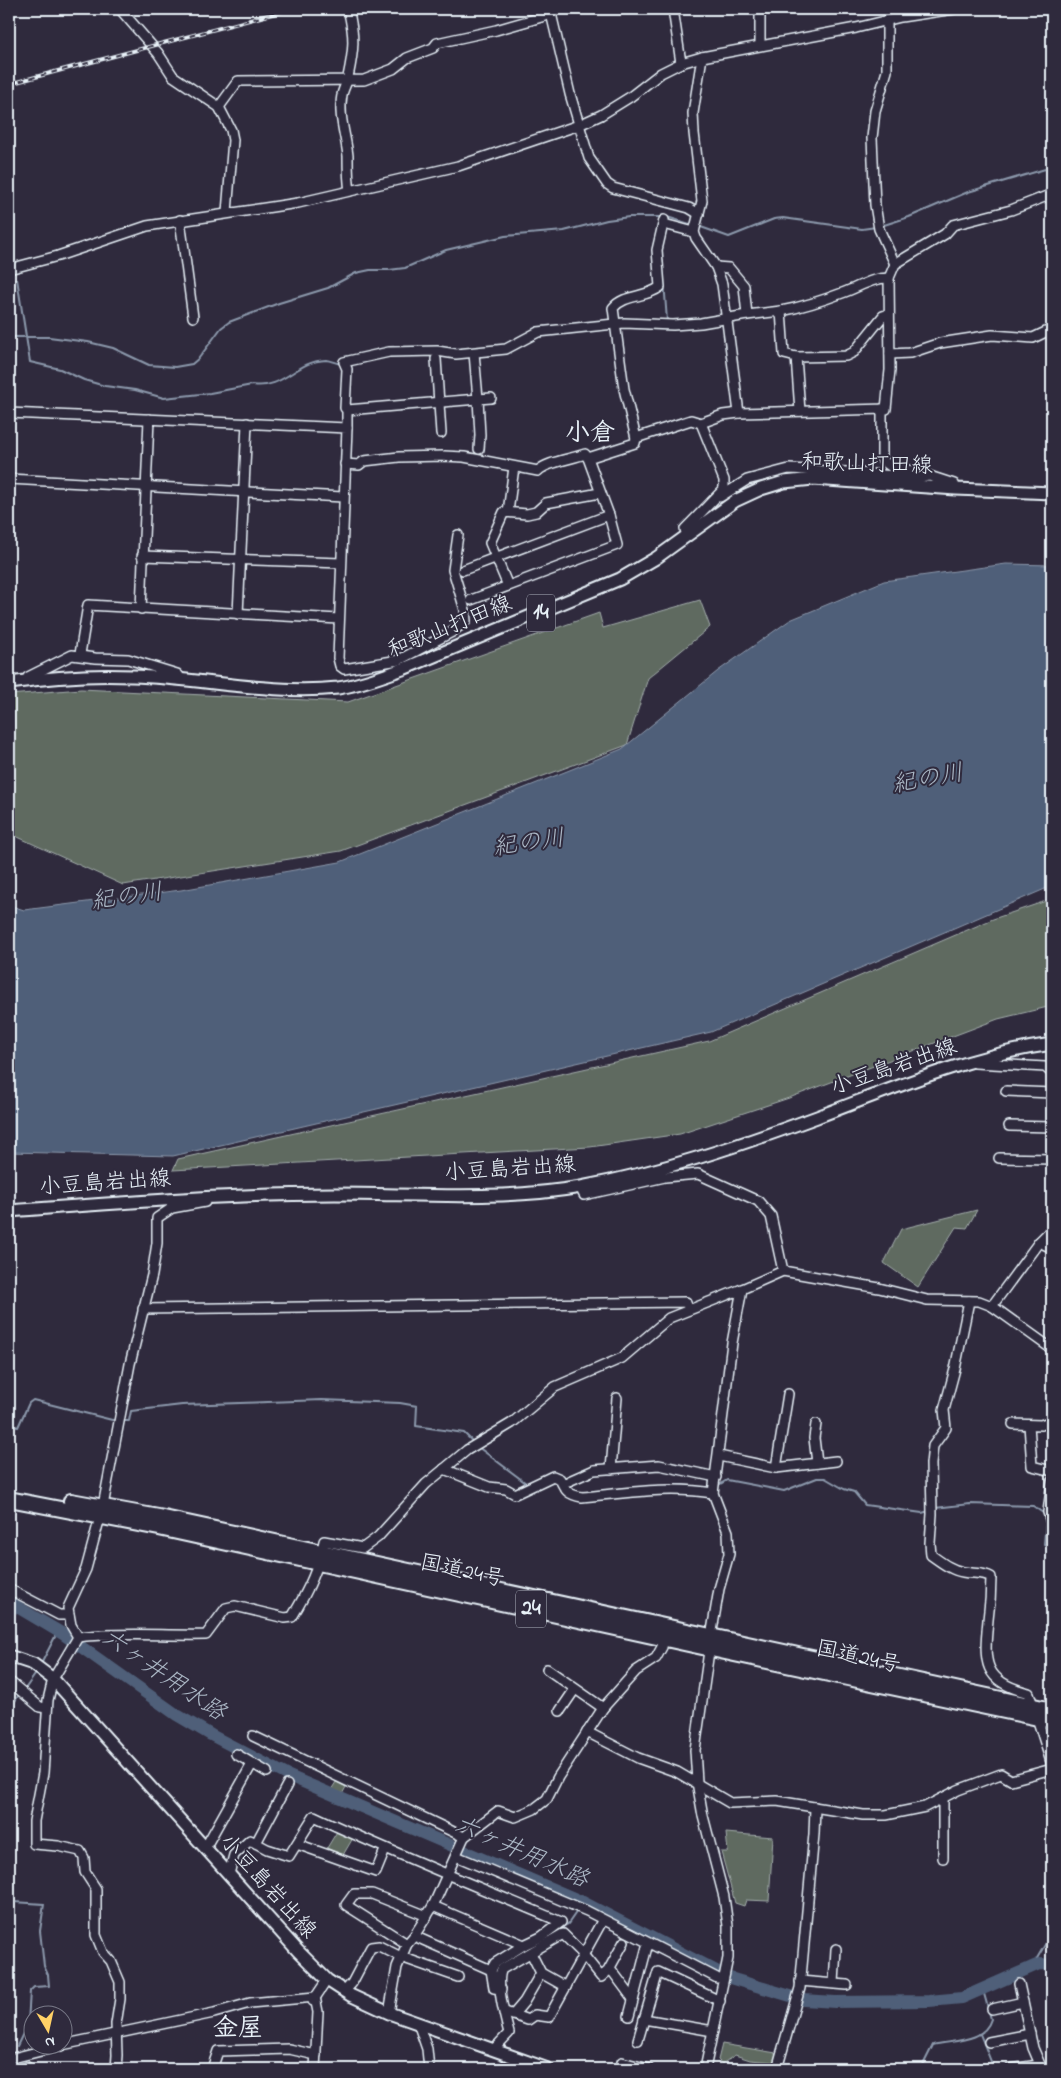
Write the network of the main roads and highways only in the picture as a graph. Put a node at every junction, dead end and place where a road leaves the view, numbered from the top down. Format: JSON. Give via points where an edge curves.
{"nodes":[{"id":1,"x":1052,"y":493,"type":"edge"},
{"id":2,"x":9,"y":683,"type":"edge"},
{"id":3,"x":1052,"y":1044,"type":"edge"},
{"id":4,"x":9,"y":1211,"type":"edge"},
{"id":5,"x":9,"y":1490,"type":"edge"},
{"id":6,"x":9,"y":1500,"type":"edge"},
{"id":7,"x":102,"y":1511,"type":"junction"},
{"id":8,"x":320,"y":1558,"type":"junction"},
{"id":9,"x":710,"y":1642,"type":"junction"},
{"id":10,"x":9,"y":1656,"type":"edge"},
{"id":11,"x":1052,"y":1710,"type":"edge"},
{"id":12,"x":1035,"y":1712,"type":"junction"},
{"id":13,"x":1052,"y":1721,"type":"edge"},
{"id":14,"x":548,"y":2069,"type":"edge"}],
"edges":[{"from":1,"to":2,"type":"main road","name":"和歌山打田線","number":"14","via":[[813,479],[784,482],[736,501],[656,558],[620,579],[401,664],[367,682],[338,688],[304,690],[135,676],[82,675]]},
{"from":3,"to":4,"type":"main road","name":"小豆島岩出線","via":[[968,1063],[688,1160],[580,1187],[535,1193],[463,1196],[231,1196]]},
{"from":5,"to":7,"type":"highway","name":"国道24号","number":"24"},
{"from":6,"to":7,"type":"highway","name":"国道24号","number":"24"},
{"from":7,"to":8,"type":"highway","name":"国道24号","number":"24"},
{"from":8,"to":9,"type":"highway","name":"国道24号","number":"24"},
{"from":8,"to":9,"type":"highway","name":"国道24号","number":"24","via":[[664,1637]]},
{"from":9,"to":12,"type":"highway","name":"国道24号","number":"24"},
{"from":10,"to":14,"type":"main road","name":"小豆島岩出線","via":[[33,1664],[52,1679],[327,1980],[344,1992],[389,2013]]},
{"from":11,"to":12,"type":"highway","name":"国道24号","number":"24"},
{"from":12,"to":13,"type":"highway","name":"国道24号","number":"24"}]}
